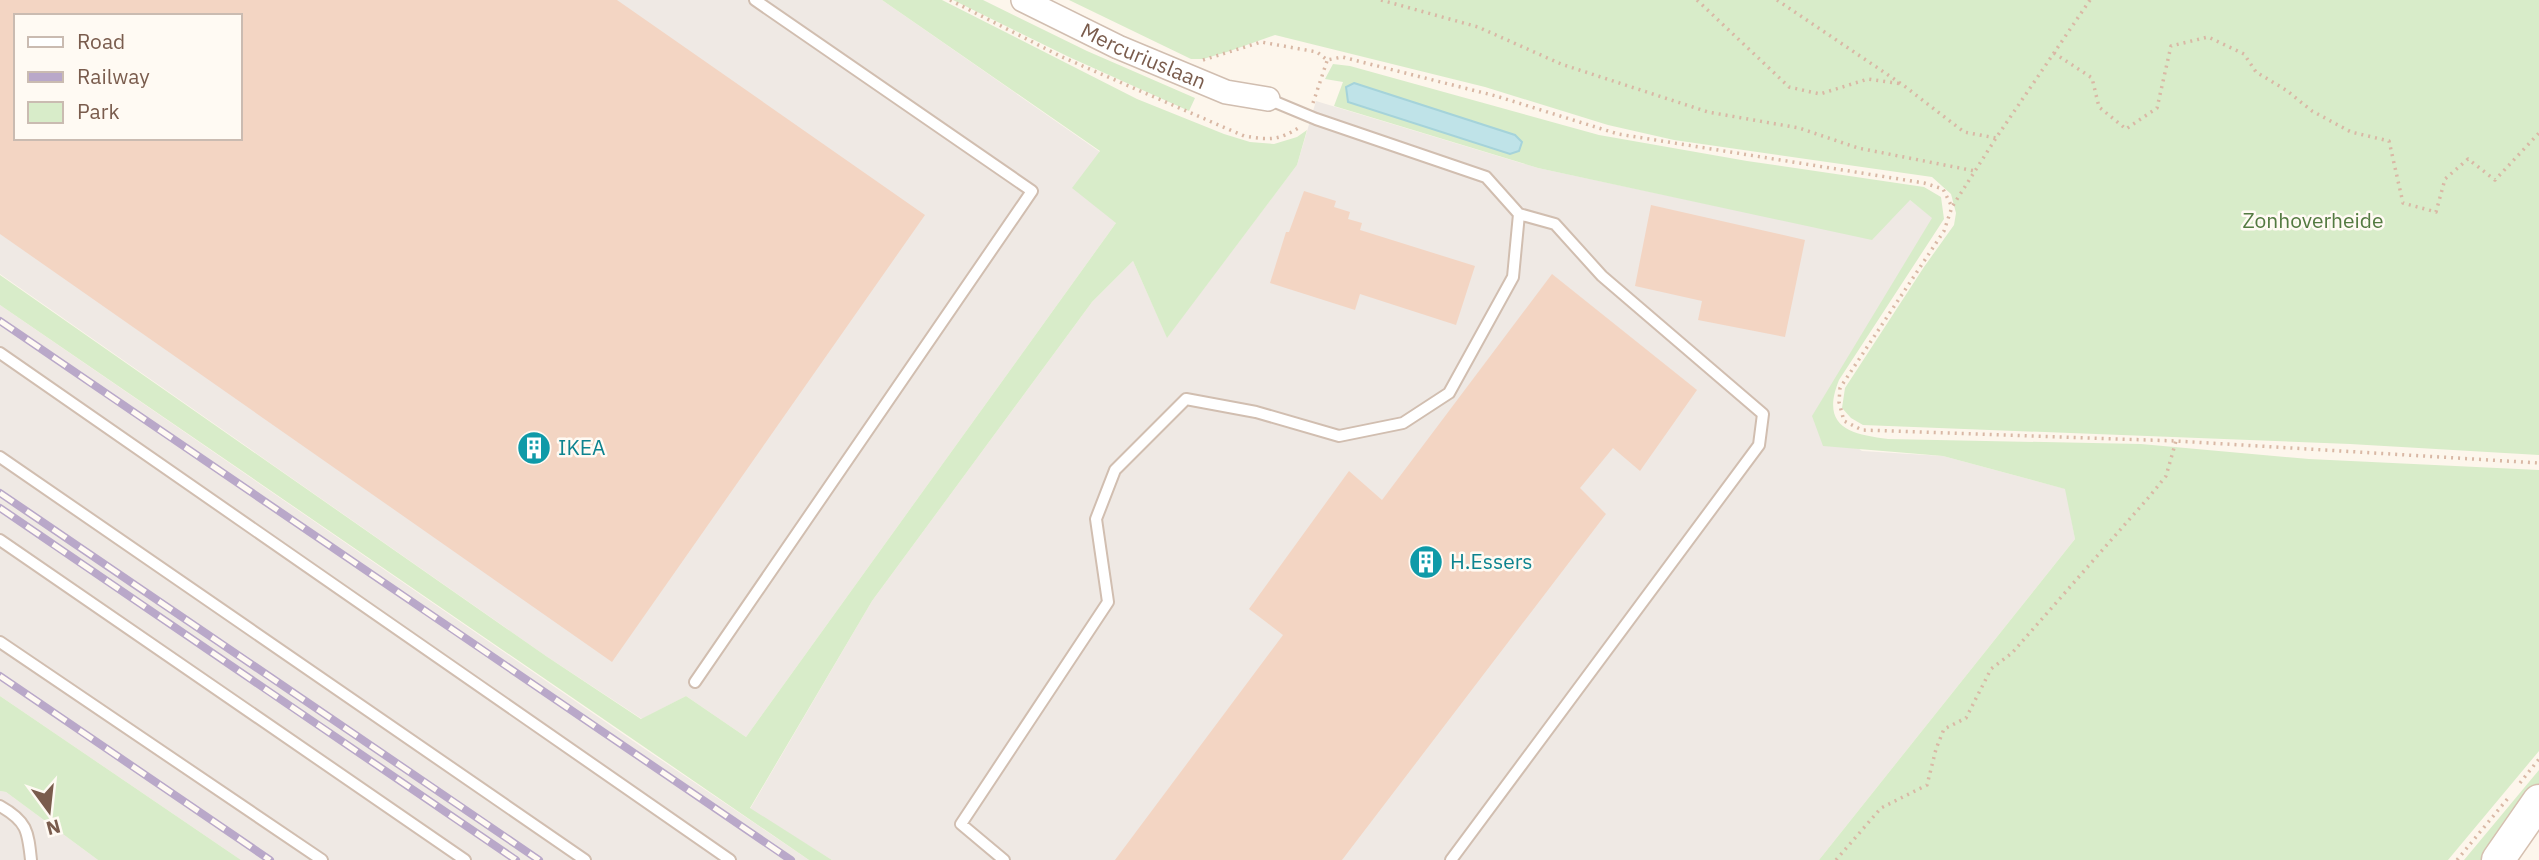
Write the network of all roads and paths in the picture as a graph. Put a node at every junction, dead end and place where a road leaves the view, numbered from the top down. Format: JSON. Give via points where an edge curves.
{"nodes":[{"id":1,"x":755,"y":0,"type":"edge"},
{"id":2,"x":1023,"y":0,"type":"edge"},
{"id":3,"x":1381,"y":0,"type":"edge"},
{"id":4,"x":1697,"y":0,"type":"edge"},
{"id":5,"x":1777,"y":0,"type":"edge"},
{"id":6,"x":2090,"y":0,"type":"edge"},
{"id":7,"x":2054,"y":53,"type":"junction"},
{"id":8,"x":1193,"y":63,"type":"dead end"},
{"id":9,"x":1903,"y":85,"type":"junction"},
{"id":10,"x":1268,"y":99,"type":"joint"},
{"id":11,"x":2539,"y":133,"type":"edge"},
{"id":12,"x":1996,"y":138,"type":"junction"},
{"id":13,"x":1975,"y":171,"type":"junction"},
{"id":14,"x":1952,"y":207,"type":"junction"},
{"id":15,"x":1519,"y":214,"type":"junction"},
{"id":16,"x":0,"y":353,"type":"edge"},
{"id":17,"x":2176,"y":441,"type":"junction"},
{"id":18,"x":0,"y":457,"type":"edge"},
{"id":19,"x":2539,"y":463,"type":"edge"},
{"id":20,"x":0,"y":540,"type":"edge"},
{"id":21,"x":0,"y":642,"type":"edge"},
{"id":22,"x":695,"y":682,"type":"dead end"},
{"id":23,"x":2539,"y":801,"type":"edge"},
{"id":24,"x":0,"y":806,"type":"edge"},
{"id":25,"x":2480,"y":832,"type":"dead end"},
{"id":26,"x":2539,"y":837,"type":"edge"},
{"id":27,"x":31,"y":860,"type":"edge"},
{"id":28,"x":322,"y":860,"type":"edge"},
{"id":29,"x":465,"y":860,"type":"edge"},
{"id":30,"x":585,"y":860,"type":"edge"},
{"id":31,"x":730,"y":860,"type":"edge"},
{"id":32,"x":1004,"y":860,"type":"edge"},
{"id":33,"x":1451,"y":860,"type":"edge"},
{"id":34,"x":1836,"y":860,"type":"edge"},
{"id":35,"x":2457,"y":860,"type":"edge"},
{"id":36,"x":2498,"y":860,"type":"edge"},
{"id":37,"x":2518,"y":860,"type":"edge"}],
"edges":[{"from":1,"to":22,"type":"lane","via":[[1032,191]]},
{"from":2,"to":10,"type":"street","name":"Mercuriuslaan","via":[[1118,47],[1226,92]]},
{"from":3,"to":13,"type":"path","via":[[1478,27],[1561,64],[1708,112],[1799,128],[1858,148]]},
{"from":4,"to":9,"type":"path","via":[[1789,86],[1820,94],[1868,79]]},
{"from":5,"to":9,"type":"path"},
{"from":6,"to":7,"type":"path"},
{"from":7,"to":11,"type":"path","via":[[2092,78],[2099,107],[2126,129],[2157,108],[2171,46],[2208,37],[2244,54],[2256,72],[2312,111],[2351,132],[2389,141],[2403,204],[2436,212],[2445,179],[2468,159],[2495,180]]},
{"from":7,"to":12,"type":"path"},
{"from":8,"to":14,"type":"path","via":[[1261,42],[1317,52],[1327,60],[1342,57],[1496,96],[1618,134],[1924,183],[1943,189]]},
{"from":9,"to":12,"type":"path","via":[[1964,132]]},
{"from":10,"to":15,"type":"lane","via":[[1486,177]]},
{"from":12,"to":13,"type":"path"},
{"from":13,"to":14,"type":"path"},
{"from":14,"to":17,"type":"path","via":[[1944,232],[1840,388],[1844,421],[1862,430]]},
{"from":15,"to":32,"type":"lane","via":[[1513,277],[1449,393],[1402,423],[1339,436],[1256,412],[1186,399],[1115,470],[1096,520],[1108,602],[961,824]]},
{"from":15,"to":33,"type":"lane","via":[[1555,224],[1601,276],[1763,414],[1759,445]]},
{"from":16,"to":31,"type":"lane"},
{"from":17,"to":19,"type":"path"},
{"from":17,"to":34,"type":"path","via":[[2166,476],[2012,653],[1991,669],[1966,718],[1944,729],[1927,785],[1881,808]]},
{"from":18,"to":30,"type":"lane"},
{"from":20,"to":29,"type":"lane"},
{"from":21,"to":28,"type":"lane"},
{"from":23,"to":36,"type":"main road"},
{"from":24,"to":27,"type":"lane","via":[[18,816],[28,832]]},
{"from":25,"to":35,"type":"path"},
{"from":26,"to":37,"type":"main road"}]}
